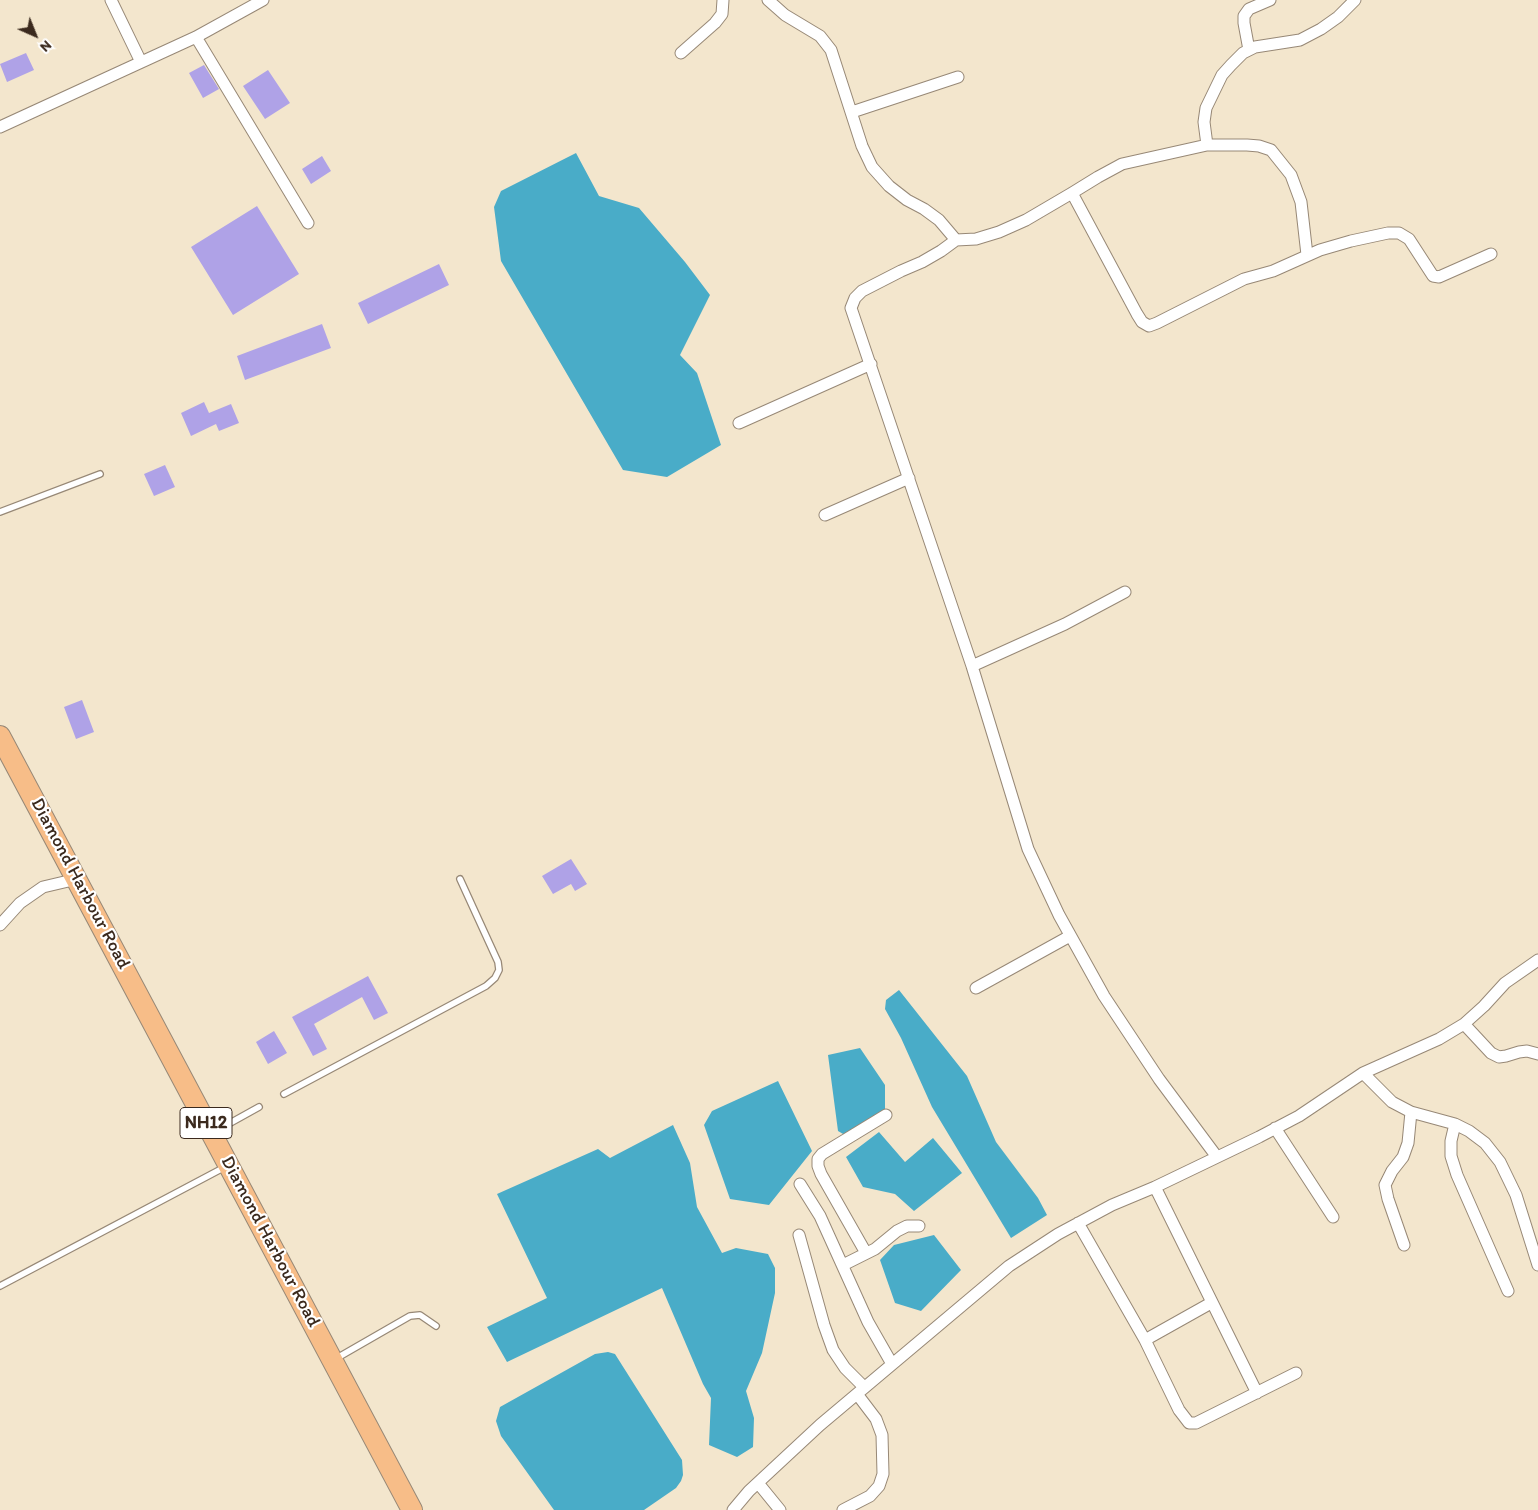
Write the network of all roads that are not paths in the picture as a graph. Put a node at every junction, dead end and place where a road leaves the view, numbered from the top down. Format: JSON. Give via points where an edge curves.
{"nodes":[{"id":1,"x":111,"y":0,"type":"edge"},
{"id":2,"x":263,"y":0,"type":"edge"},
{"id":3,"x":722,"y":0,"type":"edge"},
{"id":4,"x":768,"y":0,"type":"edge"},
{"id":5,"x":1270,"y":0,"type":"edge"},
{"id":6,"x":1355,"y":0,"type":"edge"},
{"id":7,"x":196,"y":37,"type":"junction"},
{"id":8,"x":1249,"y":50,"type":"junction"},
{"id":9,"x":681,"y":53,"type":"dead end"},
{"id":10,"x":141,"y":62,"type":"junction"},
{"id":11,"x":958,"y":77,"type":"dead end"},
{"id":12,"x":852,"y":112,"type":"junction"},
{"id":13,"x":0,"y":127,"type":"edge"},
{"id":14,"x":1207,"y":145,"type":"junction"},
{"id":15,"x":1072,"y":193,"type":"junction"},
{"id":16,"x":308,"y":223,"type":"dead end"},
{"id":17,"x":956,"y":240,"type":"junction"},
{"id":18,"x":1491,"y":254,"type":"dead end"},
{"id":19,"x":1306,"y":255,"type":"junction"},
{"id":20,"x":871,"y":364,"type":"junction"},
{"id":21,"x":739,"y":423,"type":"dead end"},
{"id":22,"x":100,"y":474,"type":"dead end"},
{"id":23,"x":909,"y":478,"type":"junction"},
{"id":24,"x":0,"y":512,"type":"edge"},
{"id":25,"x":825,"y":515,"type":"dead end"},
{"id":26,"x":1125,"y":592,"type":"dead end"},
{"id":27,"x":972,"y":666,"type":"junction"},
{"id":28,"x":0,"y":736,"type":"edge"},
{"id":29,"x":77,"y":879,"type":"junction"},
{"id":30,"x":460,"y":879,"type":"dead end"},
{"id":31,"x":0,"y":925,"type":"edge"},
{"id":32,"x":1070,"y":936,"type":"junction"},
{"id":33,"x":1538,"y":960,"type":"edge"},
{"id":34,"x":976,"y":988,"type":"dead end"},
{"id":35,"x":1464,"y":1024,"type":"junction"},
{"id":36,"x":1538,"y":1054,"type":"edge"},
{"id":37,"x":1363,"y":1073,"type":"junction"},
{"id":38,"x":284,"y":1094,"type":"dead end"},
{"id":39,"x":259,"y":1107,"type":"dead end"},
{"id":40,"x":1411,"y":1112,"type":"junction"},
{"id":41,"x":886,"y":1115,"type":"dead end"},
{"id":42,"x":1455,"y":1124,"type":"junction"},
{"id":43,"x":1275,"y":1128,"type":"junction"},
{"id":44,"x":212,"y":1133,"type":"junction"},
{"id":45,"x":1217,"y":1157,"type":"junction"},
{"id":46,"x":229,"y":1165,"type":"junction"},
{"id":47,"x":800,"y":1184,"type":"dead end"},
{"id":48,"x":1155,"y":1187,"type":"junction"},
{"id":49,"x":1333,"y":1217,"type":"dead end"},
{"id":50,"x":1078,"y":1223,"type":"junction"},
{"id":51,"x":919,"y":1226,"type":"dead end"},
{"id":52,"x":799,"y":1234,"type":"dead end"},
{"id":53,"x":1404,"y":1245,"type":"dead end"},
{"id":54,"x":866,"y":1253,"type":"junction"},
{"id":55,"x":843,"y":1265,"type":"junction"},
{"id":56,"x":1538,"y":1265,"type":"edge"},
{"id":57,"x":0,"y":1286,"type":"edge"},
{"id":58,"x":1508,"y":1291,"type":"dead end"},
{"id":59,"x":1211,"y":1304,"type":"junction"},
{"id":60,"x":436,"y":1326,"type":"dead end"},
{"id":61,"x":1145,"y":1340,"type":"junction"},
{"id":62,"x":332,"y":1361,"type":"junction"},
{"id":63,"x":892,"y":1364,"type":"junction"},
{"id":64,"x":1296,"y":1373,"type":"dead end"},
{"id":65,"x":861,"y":1390,"type":"junction"},
{"id":66,"x":1257,"y":1393,"type":"junction"},
{"id":67,"x":758,"y":1483,"type":"junction"},
{"id":68,"x":412,"y":1510,"type":"edge"},
{"id":69,"x":733,"y":1510,"type":"edge"},
{"id":70,"x":780,"y":1510,"type":"edge"},
{"id":71,"x":843,"y":1510,"type":"edge"}],
"edges":[{"from":1,"to":10,"type":"street"},
{"from":2,"to":7,"type":"street"},
{"from":3,"to":9,"type":"street","via":[[722,14]]},
{"from":4,"to":12,"type":"street","via":[[785,15],[820,36],[831,50]]},
{"from":5,"to":8,"type":"street","via":[[1256,4],[1244,16]]},
{"from":6,"to":8,"type":"street","via":[[1338,17],[1300,40]]},
{"from":7,"to":10,"type":"street"},
{"from":7,"to":16,"type":"street"},
{"from":8,"to":14,"type":"street","via":[[1222,76],[1206,108]]},
{"from":10,"to":13,"type":"street"},
{"from":11,"to":12,"type":"street"},
{"from":12,"to":17,"type":"street","via":[[872,167],[894,191],[939,220]]},
{"from":14,"to":15,"type":"street","via":[[1122,164]]},
{"from":14,"to":19,"type":"street","via":[[1259,146],[1278,158],[1297,186]]},
{"from":15,"to":17,"type":"street","via":[[999,232],[976,239]]},
{"from":15,"to":19,"type":"street","via":[[1137,314],[1149,326],[1244,279],[1273,271]]},
{"from":17,"to":20,"type":"street","via":[[855,298],[851,308]]},
{"from":18,"to":19,"type":"street","via":[[1439,277],[1434,276],[1408,239],[1399,233],[1351,241]]},
{"from":20,"to":21,"type":"street"},
{"from":20,"to":23,"type":"street"},
{"from":22,"to":24,"type":"lane"},
{"from":23,"to":25,"type":"street"},
{"from":23,"to":27,"type":"street"},
{"from":26,"to":27,"type":"street","via":[[1065,624]]},
{"from":27,"to":32,"type":"street","via":[[1028,849]]},
{"from":28,"to":29,"type":"highway","name":"Diamond Harbour Road","number":"NH12"},
{"from":29,"to":31,"type":"street","via":[[43,888],[20,903]]},
{"from":29,"to":44,"type":"highway","name":"Diamond Harbour Road","number":"NH12"},
{"from":30,"to":38,"type":"lane","via":[[498,962],[495,978],[486,986]]},
{"from":32,"to":34,"type":"street"},
{"from":32,"to":45,"type":"street","via":[[1104,996],[1159,1079]]},
{"from":33,"to":35,"type":"street","via":[[1505,983]]},
{"from":35,"to":36,"type":"street","via":[[1491,1053],[1499,1057],[1527,1051]]},
{"from":35,"to":37,"type":"street","via":[[1439,1039]]},
{"from":37,"to":40,"type":"street","via":[[1392,1102]]},
{"from":37,"to":43,"type":"street","via":[[1299,1116]]},
{"from":39,"to":44,"type":"lane"},
{"from":40,"to":42,"type":"street"},
{"from":40,"to":53,"type":"street","via":[[1408,1143],[1385,1185]]},
{"from":41,"to":54,"type":"street","via":[[818,1159],[821,1174]]},
{"from":42,"to":56,"type":"street","via":[[1485,1143],[1500,1162],[1516,1195]]},
{"from":42,"to":58,"type":"street","via":[[1451,1142],[1457,1175]]},
{"from":43,"to":45,"type":"street"},
{"from":43,"to":49,"type":"street"},
{"from":44,"to":46,"type":"highway","name":"Diamond Harbour Road","number":"NH12"},
{"from":45,"to":48,"type":"street"},
{"from":46,"to":57,"type":"lane"},
{"from":46,"to":62,"type":"highway","name":"Diamond Harbour Road","number":"NH12"},
{"from":47,"to":55,"type":"street","via":[[820,1216]]},
{"from":48,"to":50,"type":"street"},
{"from":48,"to":59,"type":"street"},
{"from":50,"to":61,"type":"street"},
{"from":50,"to":63,"type":"street","via":[[1009,1266]]},
{"from":51,"to":54,"type":"street","via":[[907,1226],[897,1231]]},
{"from":52,"to":65,"type":"street","via":[[833,1350]]},
{"from":54,"to":55,"type":"street"},
{"from":55,"to":63,"type":"street","via":[[868,1322]]},
{"from":59,"to":61,"type":"street"},
{"from":59,"to":66,"type":"street"},
{"from":60,"to":62,"type":"lane","via":[[420,1315],[410,1316]]},
{"from":61,"to":66,"type":"street","via":[[1179,1410],[1189,1423],[1196,1424]]},
{"from":62,"to":68,"type":"highway","name":"Diamond Harbour Road","number":"NH12"},
{"from":63,"to":65,"type":"street"},
{"from":64,"to":66,"type":"street"},
{"from":65,"to":67,"type":"street"},
{"from":65,"to":71,"type":"street","via":[[882,1435],[884,1474],[870,1496]]},
{"from":67,"to":69,"type":"street"},
{"from":67,"to":70,"type":"street"}]}
